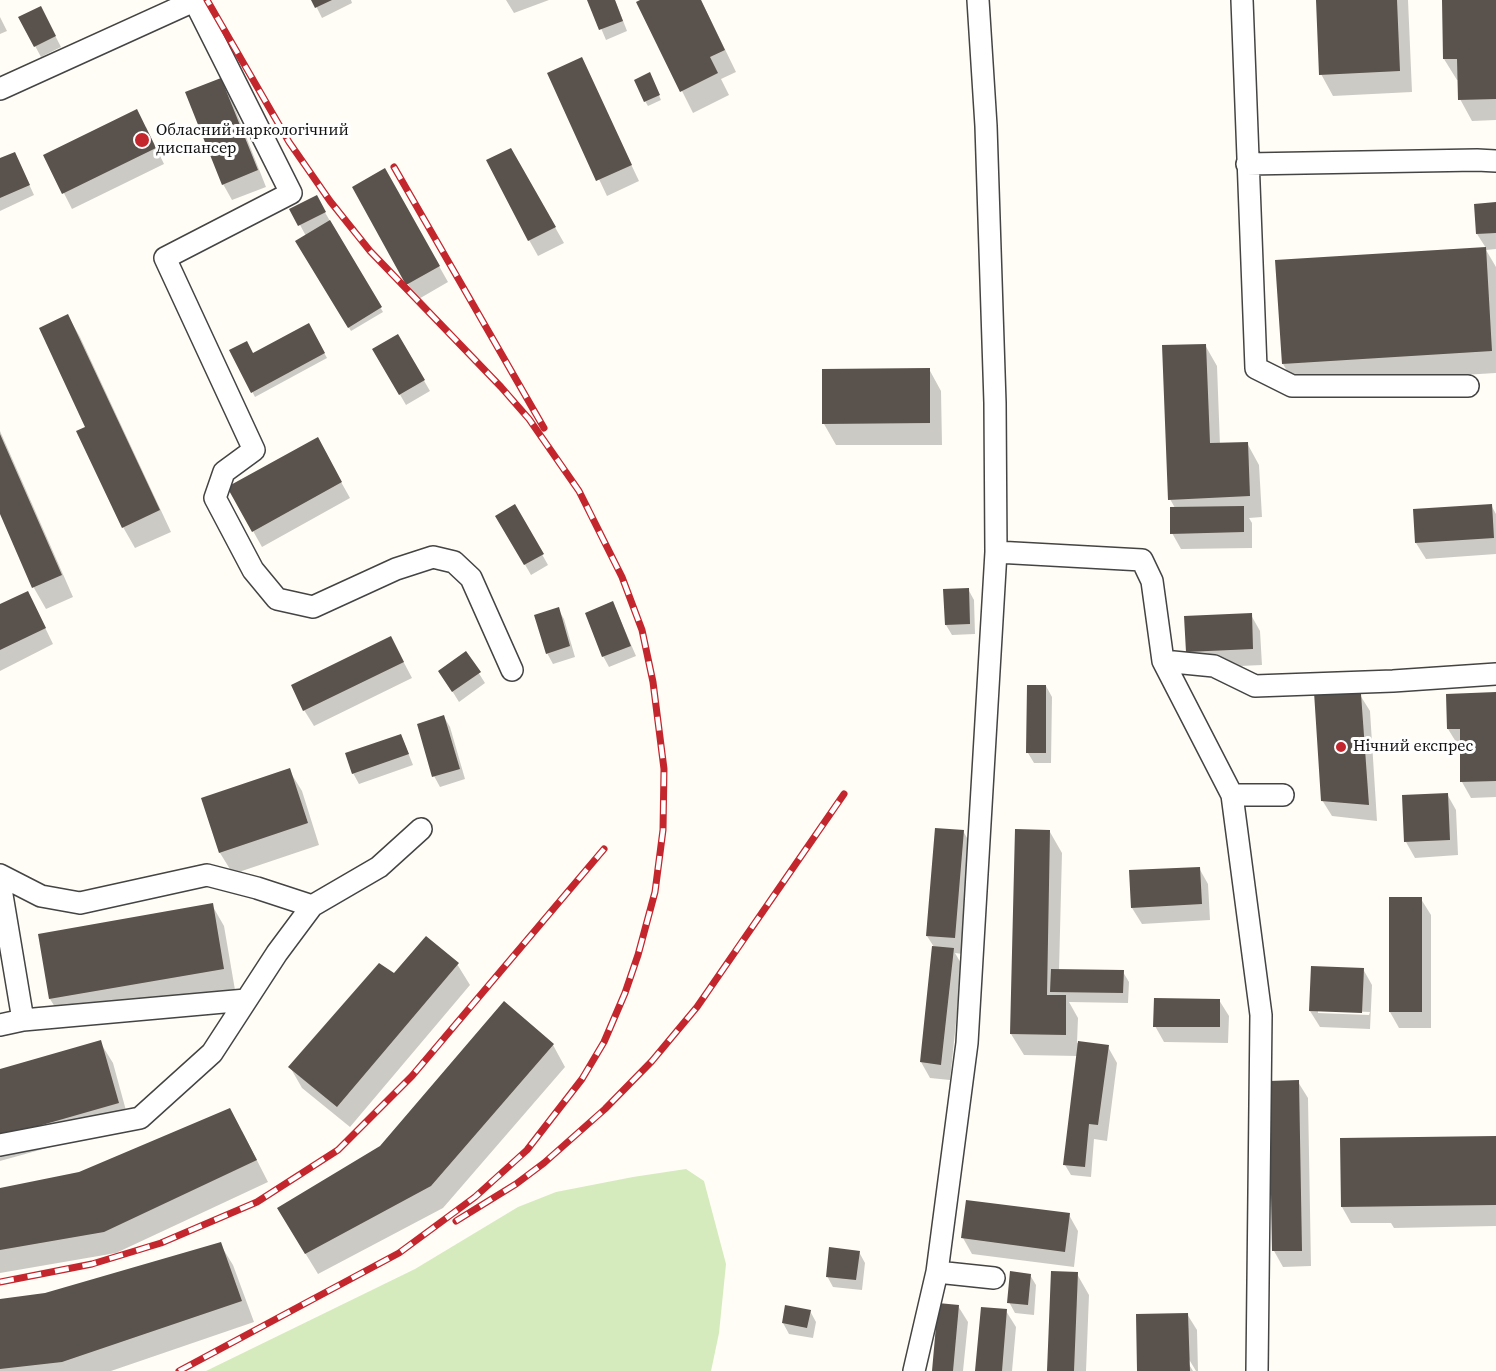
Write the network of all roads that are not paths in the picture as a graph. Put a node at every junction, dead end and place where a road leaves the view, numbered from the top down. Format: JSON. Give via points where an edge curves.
{"nodes":[{"id":1,"x":978,"y":0,"type":"edge"},
{"id":2,"x":1242,"y":0,"type":"edge"},
{"id":3,"x":190,"y":1,"type":"edge"},
{"id":4,"x":0,"y":89,"type":"edge"},
{"id":5,"x":1496,"y":161,"type":"edge"},
{"id":6,"x":1247,"y":164,"type":"junction"},
{"id":7,"x":1468,"y":386,"type":"dead end"},
{"id":8,"x":996,"y":552,"type":"junction"},
{"id":9,"x":1163,"y":661,"type":"junction"},
{"id":10,"x":512,"y":670,"type":"dead end"},
{"id":11,"x":1496,"y":674,"type":"edge"},
{"id":12,"x":1232,"y":795,"type":"junction"},
{"id":13,"x":1283,"y":795,"type":"dead end"},
{"id":14,"x":421,"y":829,"type":"dead end"},
{"id":15,"x":0,"y":875,"type":"edge"},
{"id":16,"x":0,"y":884,"type":"edge"},
{"id":17,"x":312,"y":906,"type":"junction"},
{"id":18,"x":246,"y":1000,"type":"junction"},
{"id":19,"x":23,"y":1020,"type":"junction"},
{"id":20,"x":0,"y":1025,"type":"edge"},
{"id":21,"x":0,"y":1145,"type":"edge"},
{"id":22,"x":937,"y":1272,"type":"junction"},
{"id":23,"x":993,"y":1278,"type":"dead end"},
{"id":24,"x":914,"y":1371,"type":"edge"},
{"id":25,"x":1257,"y":1371,"type":"edge"}],
"edges":[{"from":1,"to":8,"type":"street","via":[[986,126]]},
{"from":2,"to":6,"type":"street"},
{"from":3,"to":4,"type":"street"},
{"from":3,"to":10,"type":"street","via":[[291,193],[165,258],[254,450],[224,472],[215,498],[253,570],[277,599],[313,608],[396,569],[433,557],[454,562],[471,578]]},
{"from":5,"to":6,"type":"street"},
{"from":6,"to":7,"type":"street","via":[[1256,368],[1292,387]]},
{"from":8,"to":9,"type":"street","via":[[1142,560],[1152,581]]},
{"from":8,"to":22,"type":"street","via":[[967,1043]]},
{"from":9,"to":11,"type":"street","via":[[1214,666],[1255,686]]},
{"from":9,"to":12,"type":"street"},
{"from":12,"to":13,"type":"street"},
{"from":12,"to":25,"type":"street","via":[[1260,1015]]},
{"from":14,"to":17,"type":"street","via":[[379,867]]},
{"from":15,"to":17,"type":"street","via":[[41,896],[80,903],[207,875]]},
{"from":16,"to":19,"type":"street"},
{"from":17,"to":18,"type":"street"},
{"from":18,"to":19,"type":"street"},
{"from":18,"to":21,"type":"street","via":[[212,1053],[140,1118]]},
{"from":19,"to":20,"type":"street"},
{"from":22,"to":23,"type":"street"},
{"from":22,"to":24,"type":"street"}]}
